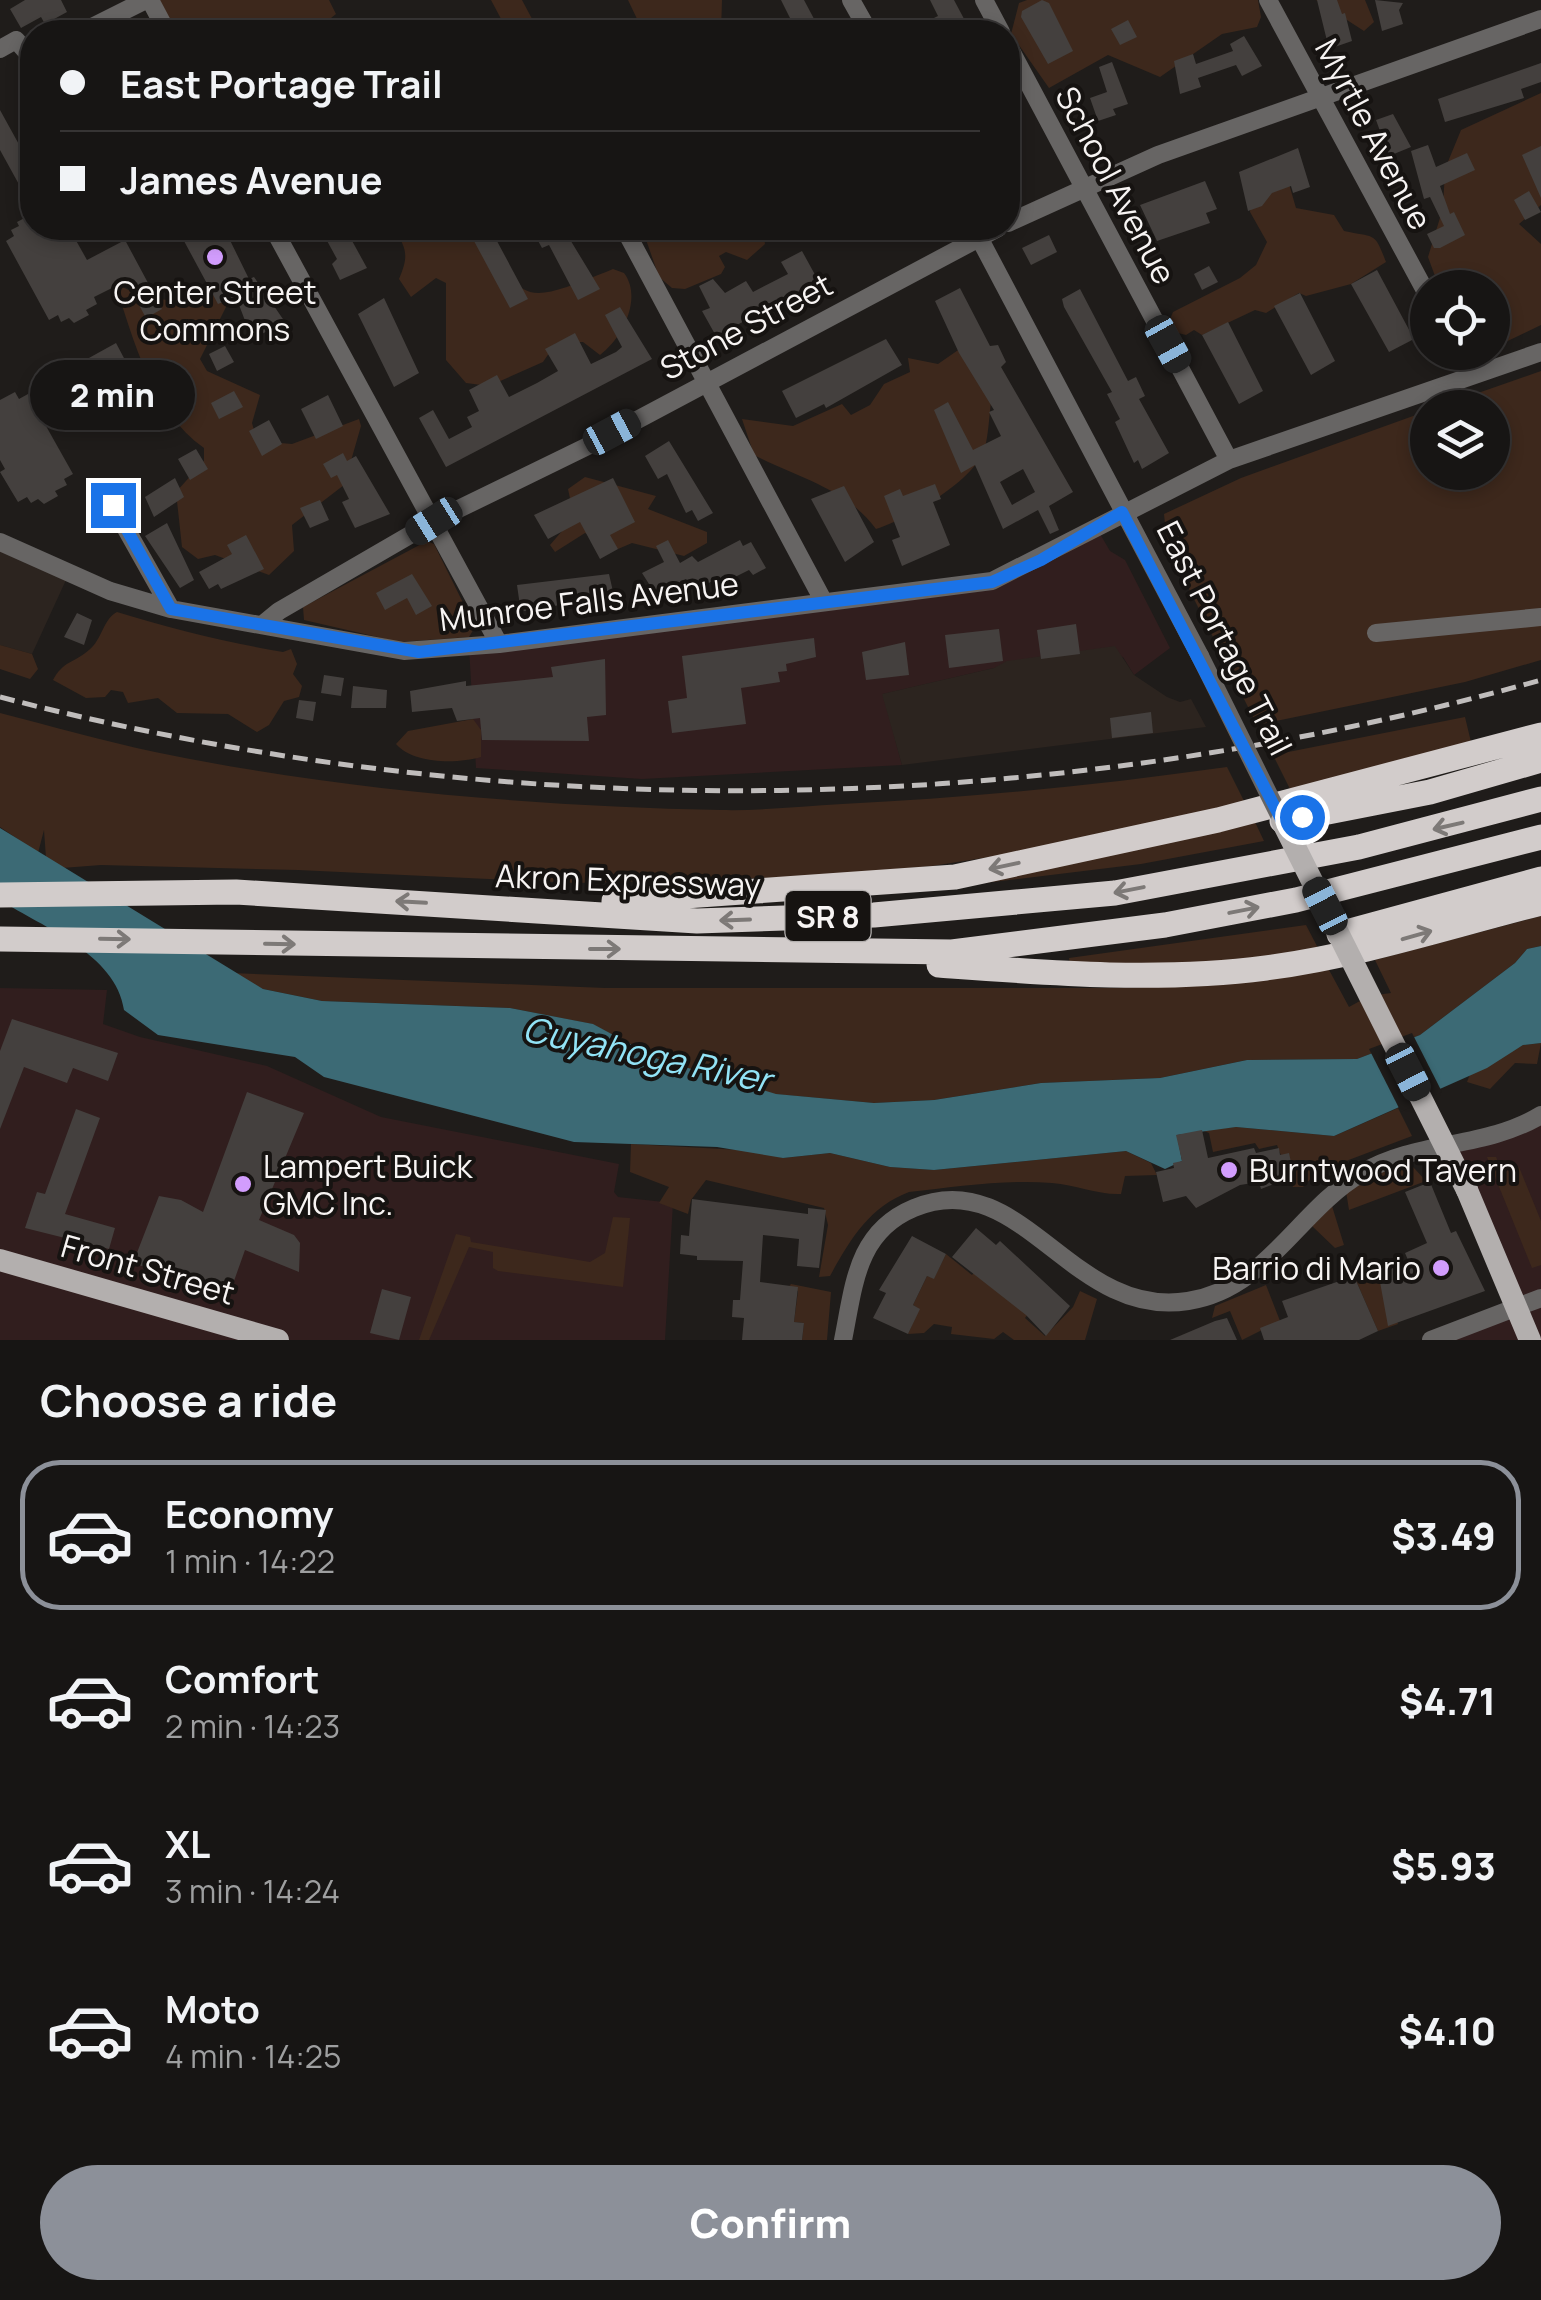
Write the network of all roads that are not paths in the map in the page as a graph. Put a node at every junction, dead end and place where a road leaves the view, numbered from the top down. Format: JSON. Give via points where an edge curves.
{"nodes":[{"id":1,"x":148,"y":0,"type":"edge"},
{"id":2,"x":1268,"y":0,"type":"edge"},
{"id":3,"x":107,"y":20,"type":"edge"},
{"id":4,"x":1541,"y":20,"type":"edge"},
{"id":5,"x":1020,"y":68,"type":"edge"},
{"id":6,"x":1323,"y":97,"type":"junction"},
{"id":7,"x":1082,"y":186,"type":"junction"},
{"id":8,"x":1020,"y":217,"type":"edge"},
{"id":9,"x":280,"y":240,"type":"edge"},
{"id":10,"x":630,"y":240,"type":"edge"},
{"id":11,"x":962,"y":240,"type":"edge"},
{"id":12,"x":980,"y":240,"type":"edge"},
{"id":13,"x":1414,"y":270,"type":"edge"},
{"id":14,"x":1541,"y":352,"type":"edge"},
{"id":15,"x":1467,"y":370,"type":"edge"},
{"id":16,"x":1470,"y":376,"type":"junction"},
{"id":17,"x":707,"y":382,"type":"junction"},
{"id":18,"x":1229,"y":460,"type":"junction"},
{"id":19,"x":107,"y":495,"type":"dead end"},
{"id":20,"x":1122,"y":512,"type":"junction"},
{"id":21,"x":434,"y":521,"type":"junction"},
{"id":22,"x":0,"y":542,"type":"edge"},
{"id":23,"x":824,"y":602,"type":"junction"},
{"id":24,"x":171,"y":609,"type":"junction"},
{"id":25,"x":1541,"y":617,"type":"edge"},
{"id":26,"x":262,"y":626,"type":"junction"},
{"id":27,"x":1376,"y":633,"type":"dead end"},
{"id":28,"x":499,"y":644,"type":"junction"},
{"id":29,"x":1541,"y":735,"type":"edge"},
{"id":30,"x":1541,"y":760,"type":"edge"},
{"id":31,"x":1541,"y":799,"type":"edge"},
{"id":32,"x":1282,"y":821,"type":"junction"},
{"id":33,"x":1541,"y":837,"type":"edge"},
{"id":34,"x":1540,"y":888,"type":"edge"},
{"id":35,"x":0,"y":895,"type":"edge"},
{"id":36,"x":481,"y":906,"type":"junction"},
{"id":37,"x":1339,"y":934,"type":"junction"},
{"id":38,"x":0,"y":939,"type":"edge"},
{"id":39,"x":730,"y":950,"type":"junction"},
{"id":40,"x":1541,"y":1115,"type":"edge"},
{"id":41,"x":0,"y":1260,"type":"edge"},
{"id":42,"x":1541,"y":1298,"type":"edge"},
{"id":43,"x":1516,"y":1306,"type":"junction"},
{"id":44,"x":278,"y":1340,"type":"edge"},
{"id":45,"x":843,"y":1340,"type":"edge"},
{"id":46,"x":1431,"y":1340,"type":"edge"},
{"id":47,"x":1530,"y":1340,"type":"edge"}],
"edges":[{"from":1,"to":3,"type":"street"},
{"from":2,"to":6,"type":"street","name":"Myrtle Avenue"},
{"from":4,"to":6,"type":"street"},
{"from":5,"to":7,"type":"street","name":"School Avenue"},
{"from":6,"to":7,"type":"street"},
{"from":6,"to":13,"type":"street","name":"Myrtle Avenue"},
{"from":7,"to":8,"type":"street"},
{"from":7,"to":18,"type":"street","name":"School Avenue"},
{"from":9,"to":21,"type":"street"},
{"from":10,"to":17,"type":"street"},
{"from":11,"to":17,"type":"street","name":"Stone Street"},
{"from":12,"to":20,"type":"street","name":"East Portage Trail"},
{"from":14,"to":16,"type":"street","name":"Munroe Falls Avenue"},
{"from":15,"to":16,"type":"street"},
{"from":16,"to":18,"type":"street","name":"Munroe Falls Avenue"},
{"from":17,"to":21,"type":"street","name":"Stone Street"},
{"from":17,"to":23,"type":"street"},
{"from":18,"to":20,"type":"street","name":"Munroe Falls Avenue"},
{"from":19,"to":24,"type":"street"},
{"from":20,"to":23,"type":"street","name":"Munroe Falls Avenue","via":[[992,582]]},
{"from":20,"to":32,"type":"street","name":"East Portage Trail","bridge":true},
{"from":21,"to":26,"type":"street","name":"Stone Street"},
{"from":21,"to":28,"type":"street"},
{"from":22,"to":24,"type":"street","name":"Munroe Falls Avenue"},
{"from":23,"to":28,"type":"street","name":"Munroe Falls Avenue"},
{"from":24,"to":26,"type":"street","name":"Munroe Falls Avenue"},
{"from":25,"to":27,"type":"street"},
{"from":26,"to":28,"type":"street","name":"Munroe Falls Avenue","via":[[404,651]]},
{"from":29,"to":36,"type":"highway","one_way":true,"via":[[1218,820],[955,876],[709,898]]},
{"from":30,"to":32,"type":"highway"},
{"from":31,"to":36,"type":"highway","name":"Akron Expressway","number":"SR 8","one_way":true,"via":[[1359,848],[1115,894],[697,921]]},
{"from":32,"to":37,"type":"main road","name":"East Portage Trail","bridge":true},
{"from":39,"to":33,"type":"highway","name":"Akron Expressway","number":"SR 8","one_way":true,"via":[[952,952],[1165,925],[1296,900]]},
{"from":34,"to":37,"type":"highway"},
{"from":39,"to":34,"type":"highway","one_way":true,"via":[[1060,974],[1226,971],[1322,958]]},
{"from":36,"to":35,"type":"highway","name":"Akron Expressway","number":"SR 8","one_way":true,"via":[[236,892]]},
{"from":37,"to":43,"type":"main road","name":"East Portage Trail","bridge":true},
{"from":38,"to":39,"type":"highway","name":"Akron Expressway","number":"SR 8","one_way":true},
{"from":40,"to":45,"type":"street","via":[[1488,1139],[1382,1162],[1337,1191],[1248,1278],[1186,1302],[1116,1294],[988,1206],[925,1204],[884,1226],[864,1252],[850,1287]]},
{"from":41,"to":44,"type":"main road","name":"Front Street"},
{"from":42,"to":43,"type":"street"},
{"from":43,"to":46,"type":"street"},
{"from":43,"to":47,"type":"main road","name":"East Portage Trail"}]}
